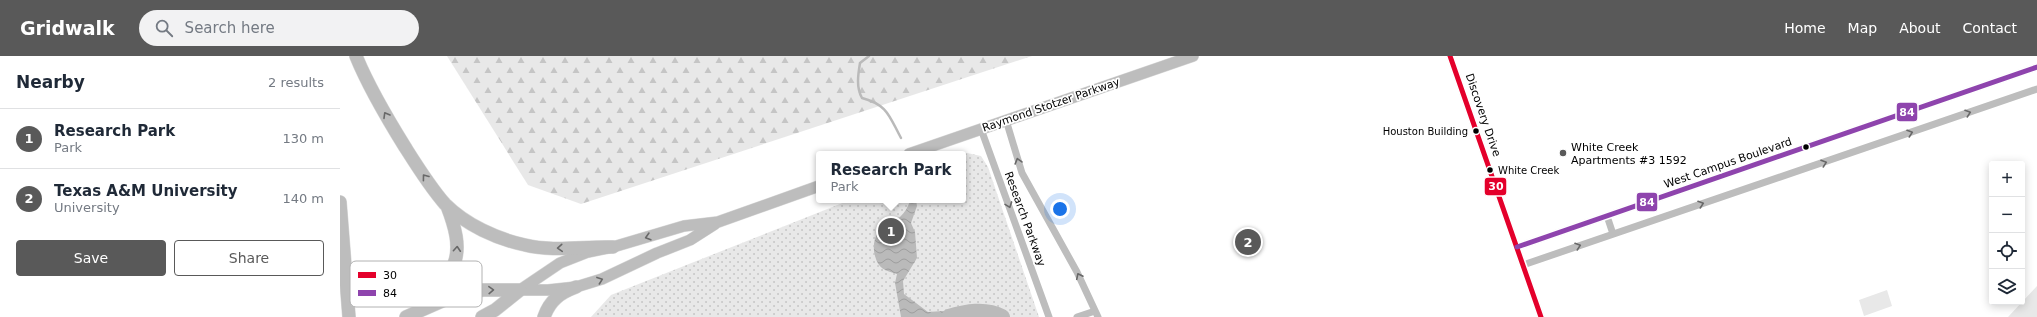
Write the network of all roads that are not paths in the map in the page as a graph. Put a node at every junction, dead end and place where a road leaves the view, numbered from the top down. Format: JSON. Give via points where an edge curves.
{"nodes":[{"id":1,"x":356,"y":56,"type":"edge"},
{"id":2,"x":1193,"y":56,"type":"edge"},
{"id":3,"x":1450,"y":56,"type":"edge"},
{"id":4,"x":2037,"y":67,"type":"edge"},
{"id":5,"x":2037,"y":89,"type":"edge"},
{"id":6,"x":1006,"y":120,"type":"junction"},
{"id":7,"x":981,"y":129,"type":"junction"},
{"id":8,"x":918,"y":151,"type":"edge"},
{"id":9,"x":816,"y":187,"type":"edge"},
{"id":10,"x":340,"y":202,"type":"edge"},
{"id":11,"x":446,"y":204,"type":"junction"},
{"id":12,"x":1607,"y":216,"type":"junction"},
{"id":13,"x":718,"y":222,"type":"junction"},
{"id":14,"x":1613,"y":234,"type":"junction"},
{"id":15,"x":613,"y":247,"type":"junction"},
{"id":16,"x":1517,"y":247,"type":"junction"},
{"id":17,"x":457,"y":261,"type":"edge"},
{"id":18,"x":1523,"y":265,"type":"junction"},
{"id":19,"x":576,"y":287,"type":"junction"},
{"id":20,"x":482,"y":290,"type":"edge"},
{"id":21,"x":520,"y":290,"type":"junction"},
{"id":22,"x":427,"y":307,"type":"edge"},
{"id":23,"x":1097,"y":314,"type":"edge"},
{"id":24,"x":349,"y":317,"type":"edge"},
{"id":25,"x":406,"y":317,"type":"edge"},
{"id":26,"x":482,"y":317,"type":"edge"},
{"id":27,"x":544,"y":317,"type":"edge"},
{"id":28,"x":1049,"y":317,"type":"edge"},
{"id":29,"x":1077,"y":317,"type":"edge"},
{"id":30,"x":1541,"y":317,"type":"edge"}],
"edges":[{"from":11,"to":1,"type":"highway","one_way":true,"via":[[418,168],[375,96]]},
{"from":2,"to":6,"type":"main road","name":"Raymond Stotzer Parkway"},
{"from":3,"to":16,"type":"street","name":"Discovery Drive"},
{"from":4,"to":12,"type":"street","name":"West Campus Boulevard"},
{"from":14,"to":5,"type":"street","one_way":true},
{"from":6,"to":7,"type":"main road","name":"Raymond Stotzer Parkway"},
{"from":23,"to":6,"type":"street","name":"Research Parkway","one_way":true,"via":[[1077,272],[1022,173]]},
{"from":7,"to":8,"type":"main road","name":"Raymond Stotzer Parkway"},
{"from":7,"to":28,"type":"street","name":"Research Parkway","one_way":true},
{"from":9,"to":13,"type":"main road"},
{"from":10,"to":24,"type":"highway"},
{"from":15,"to":11,"type":"highway","one_way":true,"via":[[526,246],[490,234]]},
{"from":17,"to":11,"type":"highway","one_way":true,"via":[[458,241]]},
{"from":12,"to":14,"type":"street"},
{"from":12,"to":16,"type":"street","name":"West Campus Boulevard"},
{"from":13,"to":15,"type":"main road","one_way":true,"via":[[684,226]]},
{"from":19,"to":13,"type":"main road","one_way":true,"via":[[602,280],[657,252],[690,240]]},
{"from":18,"to":14,"type":"street","one_way":true},
{"from":15,"to":21,"type":"main road","via":[[588,252],[560,263]]},
{"from":16,"to":18,"type":"street","name":"Discovery Drive"},
{"from":18,"to":30,"type":"street","name":"Discovery Drive"},
{"from":19,"to":21,"type":"main road"},
{"from":19,"to":27,"type":"highway","via":[[554,300]]},
{"from":20,"to":21,"type":"highway","one_way":true},
{"from":21,"to":26,"type":"highway"},
{"from":22,"to":25,"type":"highway"},
{"from":23,"to":29,"type":"street"}]}
